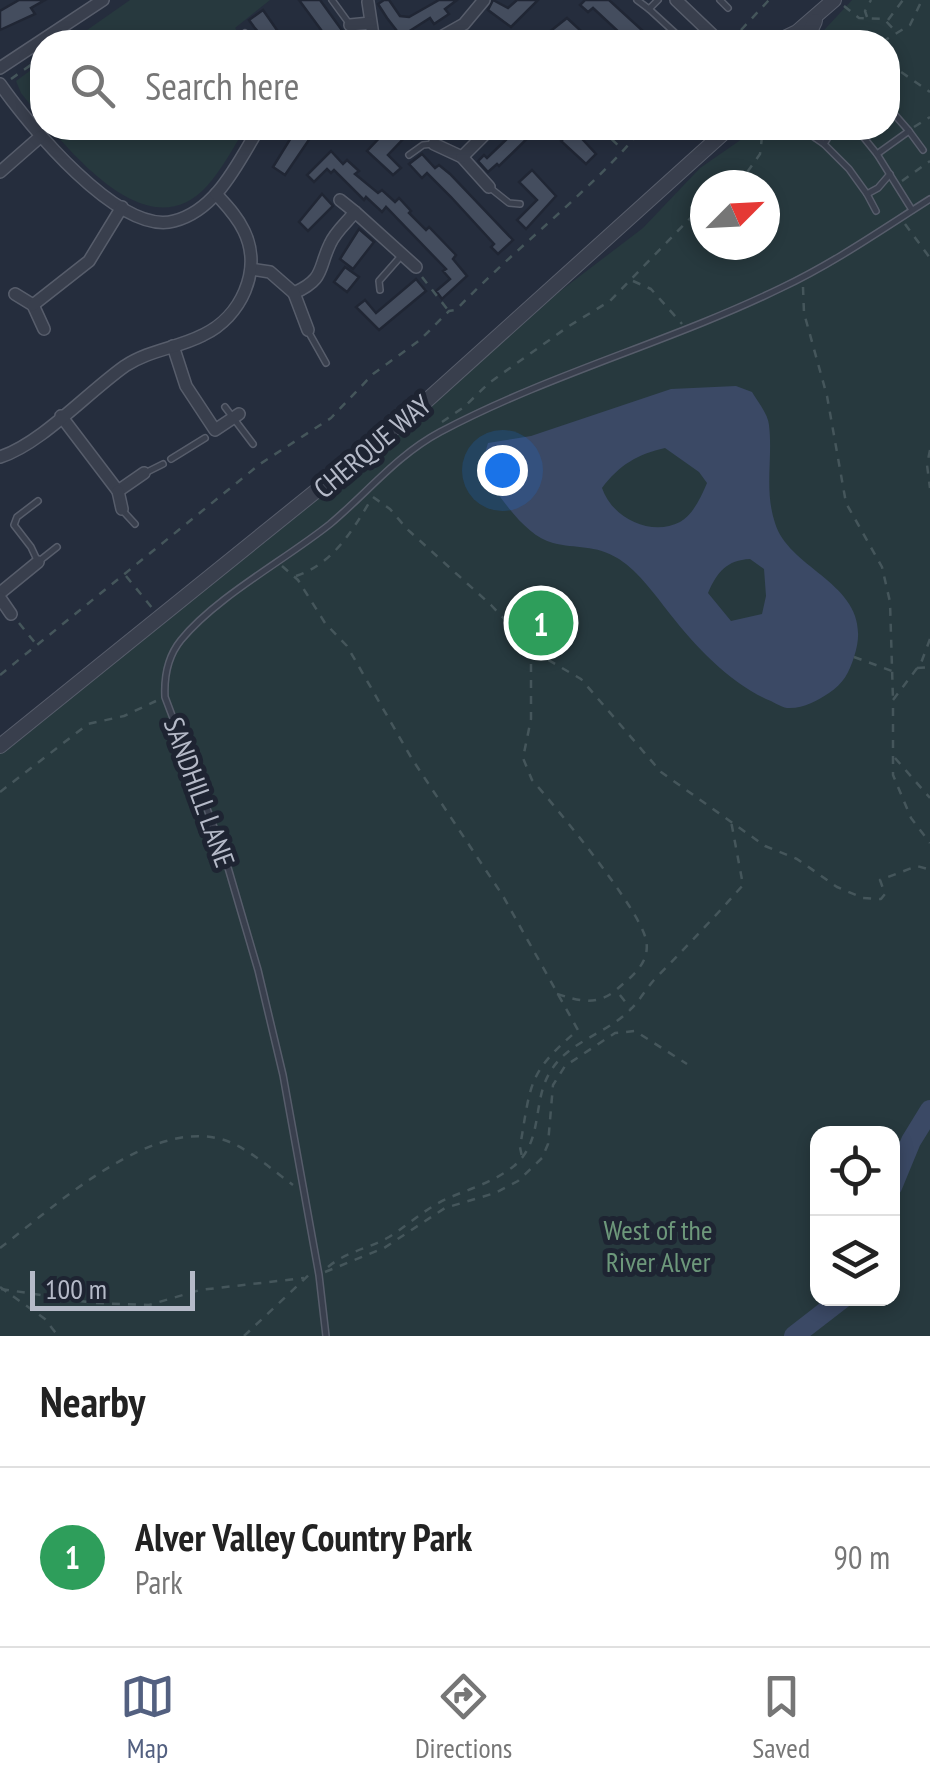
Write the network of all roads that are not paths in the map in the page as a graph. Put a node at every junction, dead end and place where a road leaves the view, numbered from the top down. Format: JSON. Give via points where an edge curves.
{"nodes":[{"id":1,"x":101,"y":0,"type":"edge"},
{"id":2,"x":332,"y":0,"type":"edge"},
{"id":3,"x":484,"y":0,"type":"edge"},
{"id":4,"x":637,"y":0,"type":"edge"},
{"id":5,"x":658,"y":0,"type":"edge"},
{"id":6,"x":676,"y":0,"type":"edge"},
{"id":7,"x":720,"y":0,"type":"edge"},
{"id":8,"x":836,"y":0,"type":"edge"},
{"id":9,"x":368,"y":2,"type":"edge"},
{"id":10,"x":728,"y":8,"type":"dead end"},
{"id":11,"x":649,"y":10,"type":"junction"},
{"id":12,"x":818,"y":16,"type":"junction"},
{"id":13,"x":370,"y":23,"type":"junction"},
{"id":14,"x":350,"y":25,"type":"joint"},
{"id":15,"x":56,"y":30,"type":"edge"},
{"id":16,"x":371,"y":30,"type":"edge"},
{"id":17,"x":461,"y":30,"type":"edge"},
{"id":18,"x":672,"y":30,"type":"edge"},
{"id":19,"x":708,"y":30,"type":"edge"},
{"id":20,"x":800,"y":30,"type":"edge"},
{"id":21,"x":810,"y":30,"type":"edge"},
{"id":22,"x":30,"y":48,"type":"edge"},
{"id":23,"x":0,"y":68,"type":"edge"},
{"id":24,"x":1,"y":86,"type":"edge"},
{"id":25,"x":900,"y":121,"type":"edge"},
{"id":26,"x":30,"y":124,"type":"edge"},
{"id":27,"x":909,"y":131,"type":"junction"},
{"id":28,"x":900,"y":138,"type":"edge"},
{"id":29,"x":37,"y":140,"type":"edge"},
{"id":30,"x":43,"y":140,"type":"edge"},
{"id":31,"x":252,"y":140,"type":"edge"},
{"id":32,"x":479,"y":140,"type":"edge"},
{"id":33,"x":716,"y":140,"type":"edge"},
{"id":34,"x":818,"y":140,"type":"edge"},
{"id":35,"x":826,"y":140,"type":"edge"},
{"id":36,"x":866,"y":140,"type":"edge"},
{"id":37,"x":897,"y":140,"type":"edge"},
{"id":38,"x":434,"y":144,"type":"joint"},
{"id":39,"x":824,"y":144,"type":"junction"},
{"id":40,"x":923,"y":150,"type":"dead end"},
{"id":41,"x":878,"y":154,"type":"junction"},
{"id":42,"x":409,"y":155,"type":"dead end"},
{"id":43,"x":462,"y":157,"type":"junction"},
{"id":44,"x":0,"y":172,"type":"edge"},
{"id":45,"x":890,"y":174,"type":"junction"},
{"id":46,"x":489,"y":187,"type":"joint"},
{"id":47,"x":216,"y":194,"type":"junction"},
{"id":48,"x":867,"y":194,"type":"junction"},
{"id":49,"x":930,"y":199,"type":"edge"},
{"id":50,"x":340,"y":200,"type":"dead end"},
{"id":51,"x":520,"y":204,"type":"dead end"},
{"id":52,"x":122,"y":207,"type":"junction"},
{"id":53,"x":912,"y":210,"type":"junction"},
{"id":54,"x":876,"y":211,"type":"dead end"},
{"id":55,"x":355,"y":212,"type":"junction"},
{"id":56,"x":403,"y":254,"type":"junction"},
{"id":57,"x":416,"y":267,"type":"road end"},
{"id":58,"x":251,"y":269,"type":"junction"},
{"id":59,"x":380,"y":290,"type":"dead end"},
{"id":60,"x":294,"y":293,"type":"junction"},
{"id":61,"x":15,"y":294,"type":"dead end"},
{"id":62,"x":32,"y":305,"type":"junction"},
{"id":63,"x":44,"y":329,"type":"dead end"},
{"id":64,"x":308,"y":330,"type":"joint"},
{"id":65,"x":174,"y":346,"type":"junction"},
{"id":66,"x":326,"y":363,"type":"dead end"},
{"id":67,"x":232,"y":413,"type":"joint"},
{"id":68,"x":61,"y":416,"type":"junction"},
{"id":69,"x":210,"y":434,"type":"junction"},
{"id":70,"x":253,"y":444,"type":"dead end"},
{"id":71,"x":0,"y":458,"type":"edge"},
{"id":72,"x":171,"y":460,"type":"dead end"},
{"id":73,"x":163,"y":464,"type":"dead end"},
{"id":74,"x":144,"y":474,"type":"joint"},
{"id":75,"x":118,"y":491,"type":"junction"},
{"id":76,"x":38,"y":501,"type":"dead end"},
{"id":77,"x":122,"y":509,"type":"joint"},
{"id":78,"x":134,"y":524,"type":"dead end"},
{"id":79,"x":57,"y":547,"type":"dead end"},
{"id":80,"x":38,"y":562,"type":"junction"},
{"id":81,"x":0,"y":595,"type":"edge"},
{"id":82,"x":11,"y":614,"type":"road end"},
{"id":83,"x":0,"y":746,"type":"edge"},
{"id":84,"x":326,"y":1336,"type":"edge"}],
"edges":[{"from":1,"to":15,"type":"street"},
{"from":2,"to":14,"type":"lane"},
{"from":3,"to":17,"type":"street"},
{"from":4,"to":11,"type":"lane"},
{"from":5,"to":11,"type":"lane"},
{"from":6,"to":19,"type":"street"},
{"from":7,"to":10,"type":"lane"},
{"from":8,"to":12,"type":"street"},
{"from":9,"to":13,"type":"street"},
{"from":11,"to":18,"type":"lane"},
{"from":12,"to":20,"type":"street"},
{"from":12,"to":21,"type":"street"},
{"from":13,"to":14,"type":"street"},
{"from":13,"to":16,"type":"street"},
{"from":22,"to":23,"type":"street"},
{"from":24,"to":26,"type":"street"},
{"from":25,"to":27,"type":"lane"},
{"from":27,"to":28,"type":"lane"},
{"from":27,"to":40,"type":"lane"},
{"from":29,"to":44,"type":"street"},
{"from":30,"to":52,"type":"street"},
{"from":31,"to":47,"type":"street"},
{"from":32,"to":43,"type":"street"},
{"from":33,"to":83,"type":"street","name":"CHERQUE WAY","via":[[414,412]]},
{"from":34,"to":39,"type":"lane"},
{"from":35,"to":39,"type":"lane"},
{"from":36,"to":41,"type":"lane"},
{"from":37,"to":41,"type":"lane"},
{"from":38,"to":42,"type":"lane"},
{"from":38,"to":43,"type":"street"},
{"from":39,"to":48,"type":"lane"},
{"from":41,"to":45,"type":"lane"},
{"from":43,"to":46,"type":"street"},
{"from":45,"to":48,"type":"lane"},
{"from":45,"to":53,"type":"lane"},
{"from":46,"to":51,"type":"lane"},
{"from":47,"to":52,"type":"street","via":[[171,222],[146,220]]},
{"from":47,"to":58,"type":"street","via":[[243,228]]},
{"from":48,"to":54,"type":"lane"},
{"from":49,"to":53,"type":"lane","name":"SANDHILL LANE"},
{"from":50,"to":55,"type":"street"},
{"from":52,"to":62,"type":"street","via":[[89,261]]},
{"from":53,"to":84,"type":"lane","name":"SANDHILL LANE","via":[[802,277],[439,433],[179,641],[164,678],[165,697],[224,854],[258,970],[283,1075]]},
{"from":55,"to":56,"type":"street"},
{"from":55,"to":60,"type":"street","via":[[331,240],[316,280]]},
{"from":56,"to":57,"type":"street"},
{"from":56,"to":59,"type":"lane","via":[[379,281]]},
{"from":58,"to":60,"type":"street","via":[[270,272]]},
{"from":58,"to":65,"type":"street","via":[[226,319]]},
{"from":60,"to":64,"type":"street"},
{"from":61,"to":62,"type":"street"},
{"from":62,"to":63,"type":"street"},
{"from":64,"to":66,"type":"lane"},
{"from":65,"to":68,"type":"street","via":[[138,358]]},
{"from":65,"to":69,"type":"street"},
{"from":67,"to":69,"type":"street"},
{"from":67,"to":70,"type":"lane"},
{"from":68,"to":71,"type":"street"},
{"from":68,"to":75,"type":"street"},
{"from":69,"to":72,"type":"lane"},
{"from":73,"to":74,"type":"lane"},
{"from":74,"to":75,"type":"street"},
{"from":75,"to":77,"type":"street"},
{"from":76,"to":80,"type":"lane","via":[[14,525]]},
{"from":77,"to":78,"type":"lane"},
{"from":79,"to":80,"type":"lane"},
{"from":80,"to":81,"type":"street"},
{"from":81,"to":82,"type":"street"}]}
